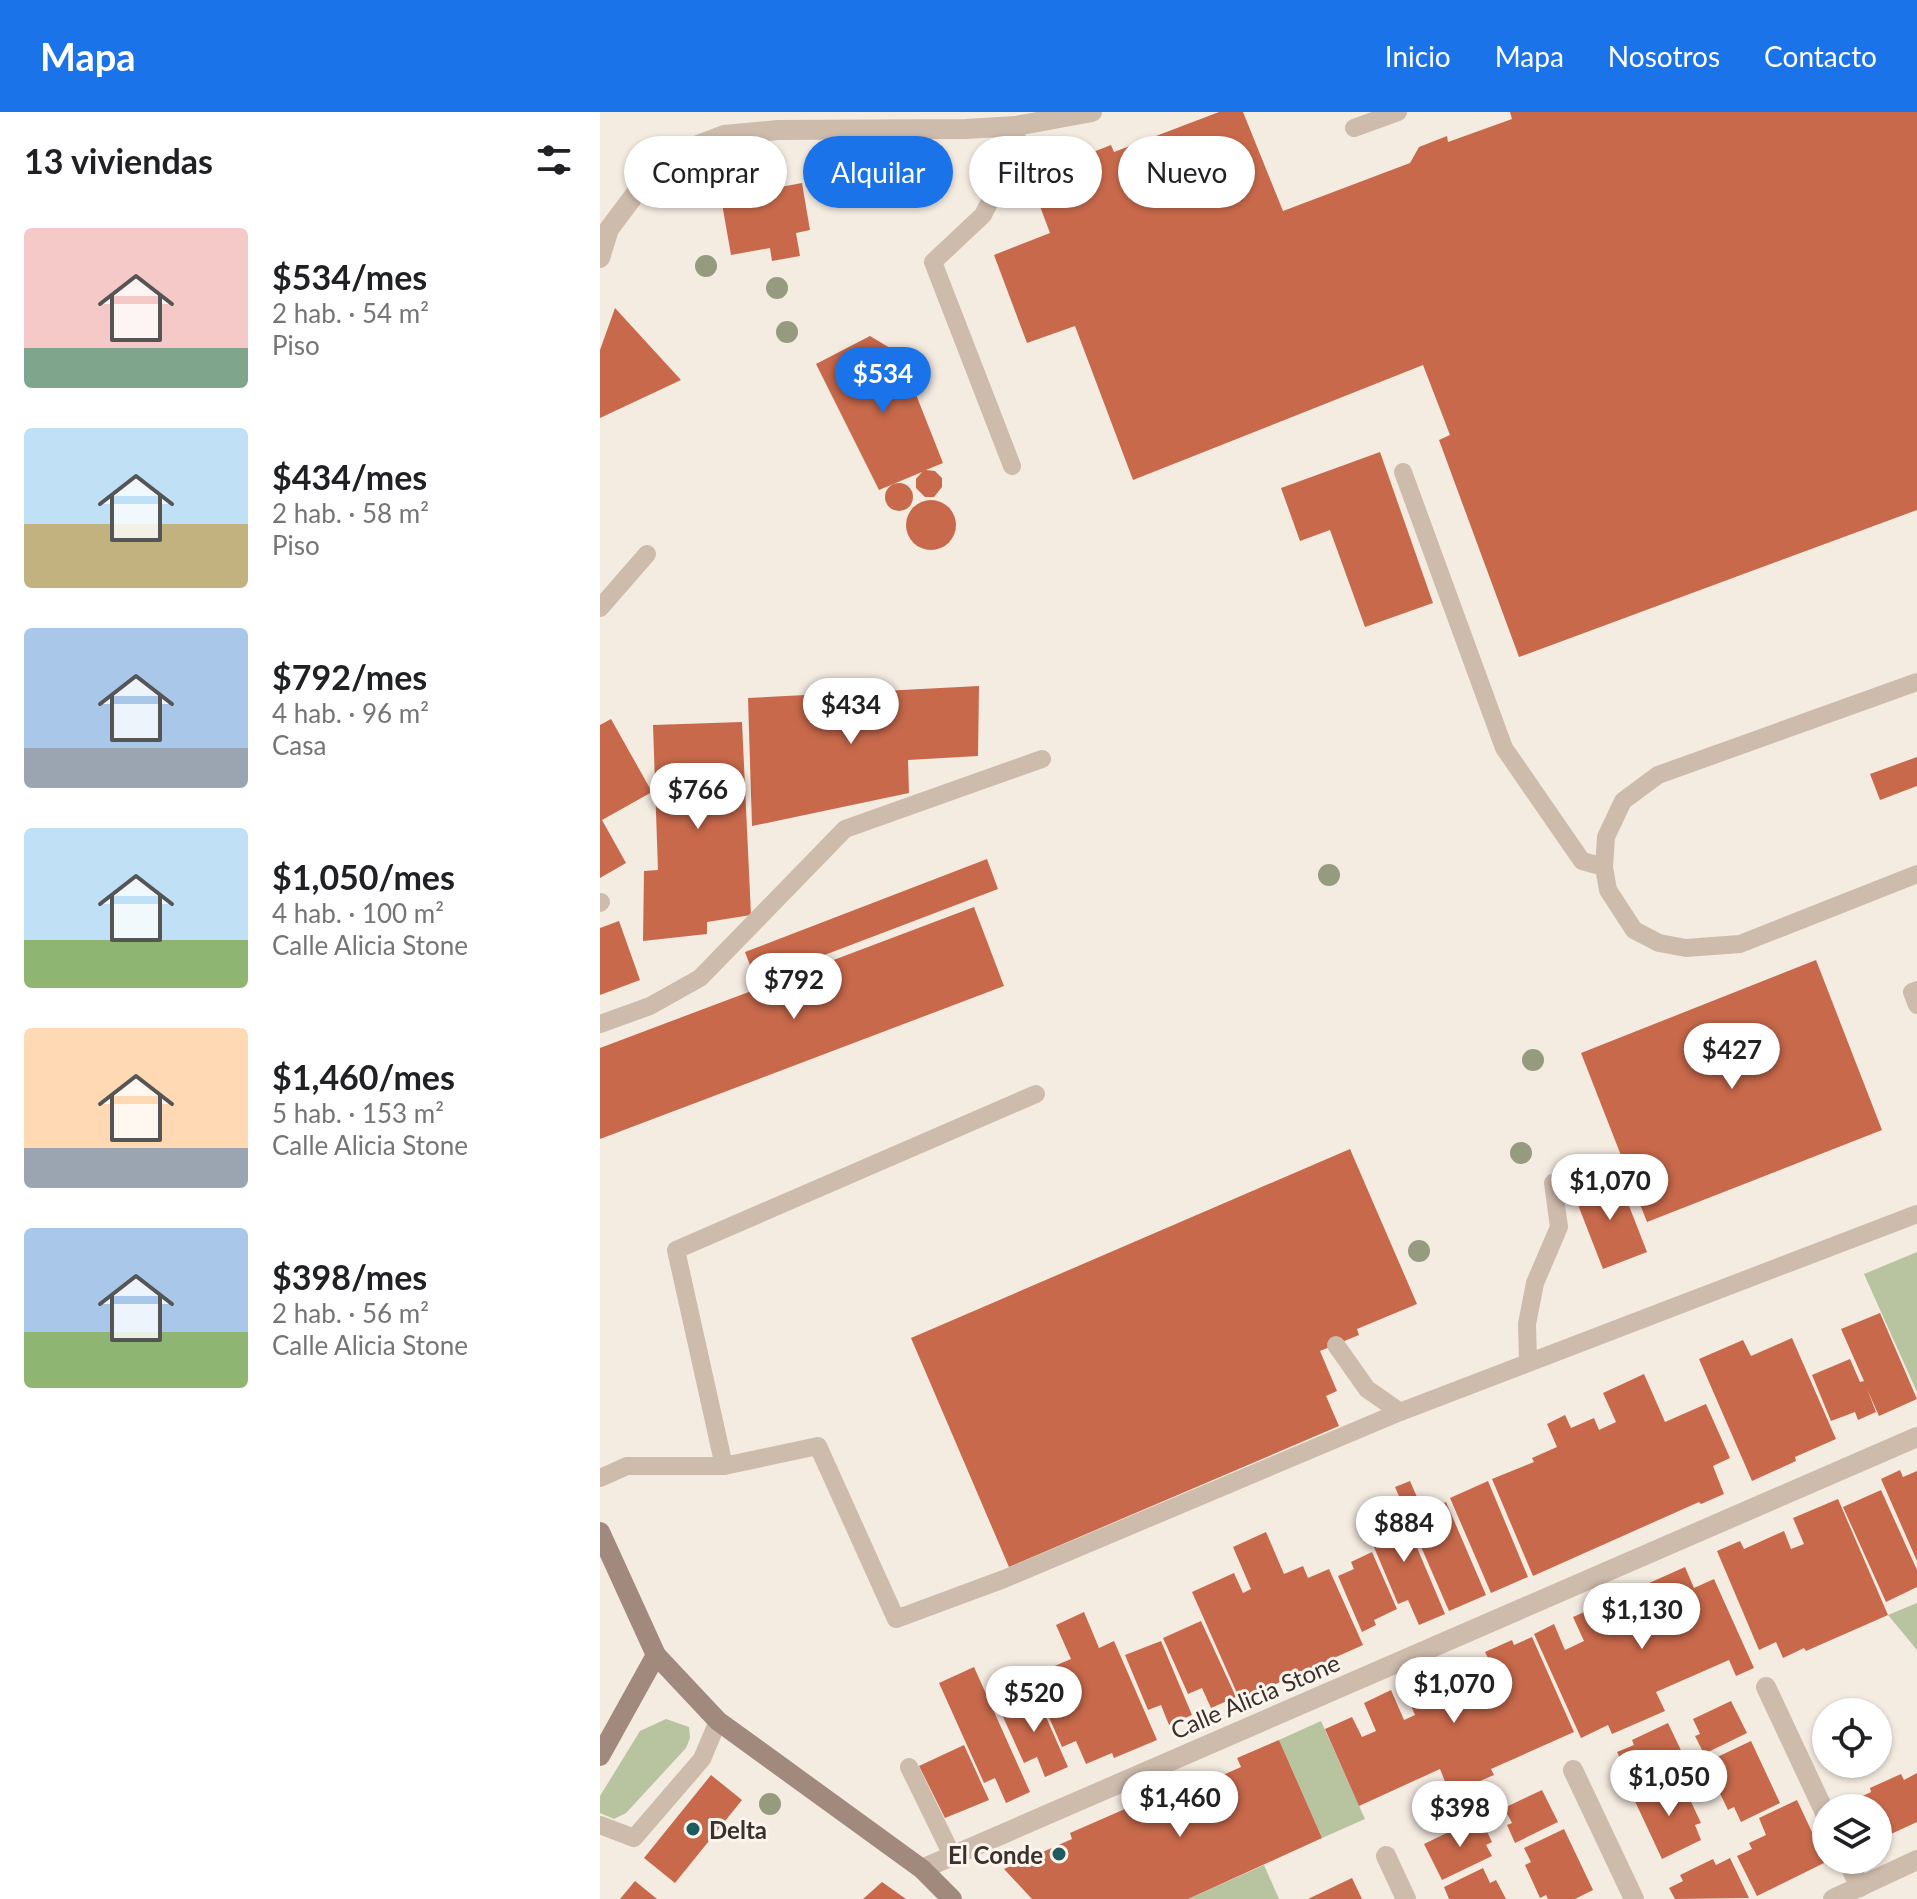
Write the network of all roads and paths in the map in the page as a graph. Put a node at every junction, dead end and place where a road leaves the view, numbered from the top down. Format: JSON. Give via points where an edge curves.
{"nodes":[{"id":1,"x":1092,"y":112,"type":"edge"},
{"id":2,"x":1398,"y":112,"type":"edge"},
{"id":3,"x":1016,"y":126,"type":"junction"},
{"id":4,"x":1354,"y":128,"type":"dead end"},
{"id":5,"x":600,"y":258,"type":"edge"},
{"id":6,"x":1012,"y":466,"type":"dead end"},
{"id":7,"x":1403,"y":472,"type":"dead end"},
{"id":8,"x":647,"y":554,"type":"dead end"},
{"id":9,"x":600,"y":608,"type":"edge"},
{"id":10,"x":1917,"y":682,"type":"edge"},
{"id":11,"x":1042,"y":759,"type":"dead end"},
{"id":12,"x":1604,"y":867,"type":"junction"},
{"id":13,"x":1917,"y":874,"type":"edge"},
{"id":14,"x":1917,"y":990,"type":"edge"},
{"id":15,"x":1917,"y":1005,"type":"edge"},
{"id":16,"x":600,"y":1024,"type":"edge"},
{"id":17,"x":1036,"y":1094,"type":"dead end"},
{"id":18,"x":1553,"y":1183,"type":"dead end"},
{"id":19,"x":1917,"y":1214,"type":"edge"},
{"id":20,"x":1336,"y":1345,"type":"dead end"},
{"id":21,"x":1528,"y":1362,"type":"junction"},
{"id":22,"x":1400,"y":1412,"type":"junction"},
{"id":23,"x":1917,"y":1437,"type":"edge"},
{"id":24,"x":724,"y":1466,"type":"junction"},
{"id":25,"x":600,"y":1478,"type":"edge"},
{"id":26,"x":600,"y":1532,"type":"edge"},
{"id":27,"x":656,"y":1655,"type":"junction"},
{"id":28,"x":1766,"y":1687,"type":"dead end"},
{"id":29,"x":718,"y":1721,"type":"junction"},
{"id":30,"x":600,"y":1756,"type":"edge"},
{"id":31,"x":909,"y":1767,"type":"dead end"},
{"id":32,"x":1573,"y":1770,"type":"dead end"},
{"id":33,"x":1816,"y":1794,"type":"edge"},
{"id":34,"x":600,"y":1825,"type":"edge"},
{"id":35,"x":952,"y":1855,"type":"junction"},
{"id":36,"x":1386,"y":1856,"type":"dead end"},
{"id":37,"x":1917,"y":1860,"type":"edge"},
{"id":38,"x":922,"y":1869,"type":"junction"},
{"id":39,"x":1854,"y":1874,"type":"edge"},
{"id":40,"x":1860,"y":1887,"type":"junction"},
{"id":41,"x":952,"y":1899,"type":"edge"},
{"id":42,"x":1406,"y":1899,"type":"edge"},
{"id":43,"x":1634,"y":1899,"type":"edge"},
{"id":44,"x":1833,"y":1899,"type":"edge"}],
"edges":[{"from":1,"to":3,"type":"street"},
{"from":2,"to":4,"type":"lane"},
{"from":3,"to":5,"type":"street","via":[[724,135],[682,151],[645,181],[609,229]]},
{"from":3,"to":6,"type":"lane","via":[[1017,148],[983,215],[933,262]]},
{"from":7,"to":12,"type":"lane","via":[[1504,748],[1582,861]]},
{"from":8,"to":9,"type":"lane"},
{"from":10,"to":12,"type":"lane","via":[[1658,775],[1623,801],[1606,837]]},
{"from":11,"to":16,"type":"lane","via":[[845,829],[700,978],[650,1006]]},
{"from":12,"to":13,"type":"lane","via":[[1608,890],[1634,930],[1659,943],[1686,948],[1740,944]]},
{"from":14,"to":15,"type":"lane","via":[[1912,992]]},
{"from":17,"to":24,"type":"lane","via":[[676,1250]]},
{"from":18,"to":21,"type":"lane","via":[[1559,1227],[1535,1283],[1527,1324]]},
{"from":19,"to":21,"type":"lane"},
{"from":20,"to":22,"type":"lane","via":[[1367,1389]]},
{"from":21,"to":22,"type":"lane"},
{"from":22,"to":24,"type":"lane","via":[[1019,1573],[896,1619],[818,1446]]},
{"from":23,"to":35,"type":"street","name":"Calle Alicia Stone"},
{"from":24,"to":25,"type":"lane","via":[[627,1466]]},
{"from":26,"to":27,"type":"main road"},
{"from":27,"to":29,"type":"main road"},
{"from":27,"to":30,"type":"main road"},
{"from":28,"to":33,"type":"street"},
{"from":29,"to":34,"type":"lane","via":[[702,1759],[634,1838]]},
{"from":29,"to":38,"type":"main road"},
{"from":31,"to":35,"type":"lane"},
{"from":32,"to":43,"type":"street"},
{"from":35,"to":38,"type":"street","name":"Calle Alicia Stone"},
{"from":36,"to":42,"type":"street"},
{"from":37,"to":40,"type":"street"},
{"from":38,"to":41,"type":"main road"},
{"from":39,"to":40,"type":"street"},
{"from":40,"to":44,"type":"street"}]}
